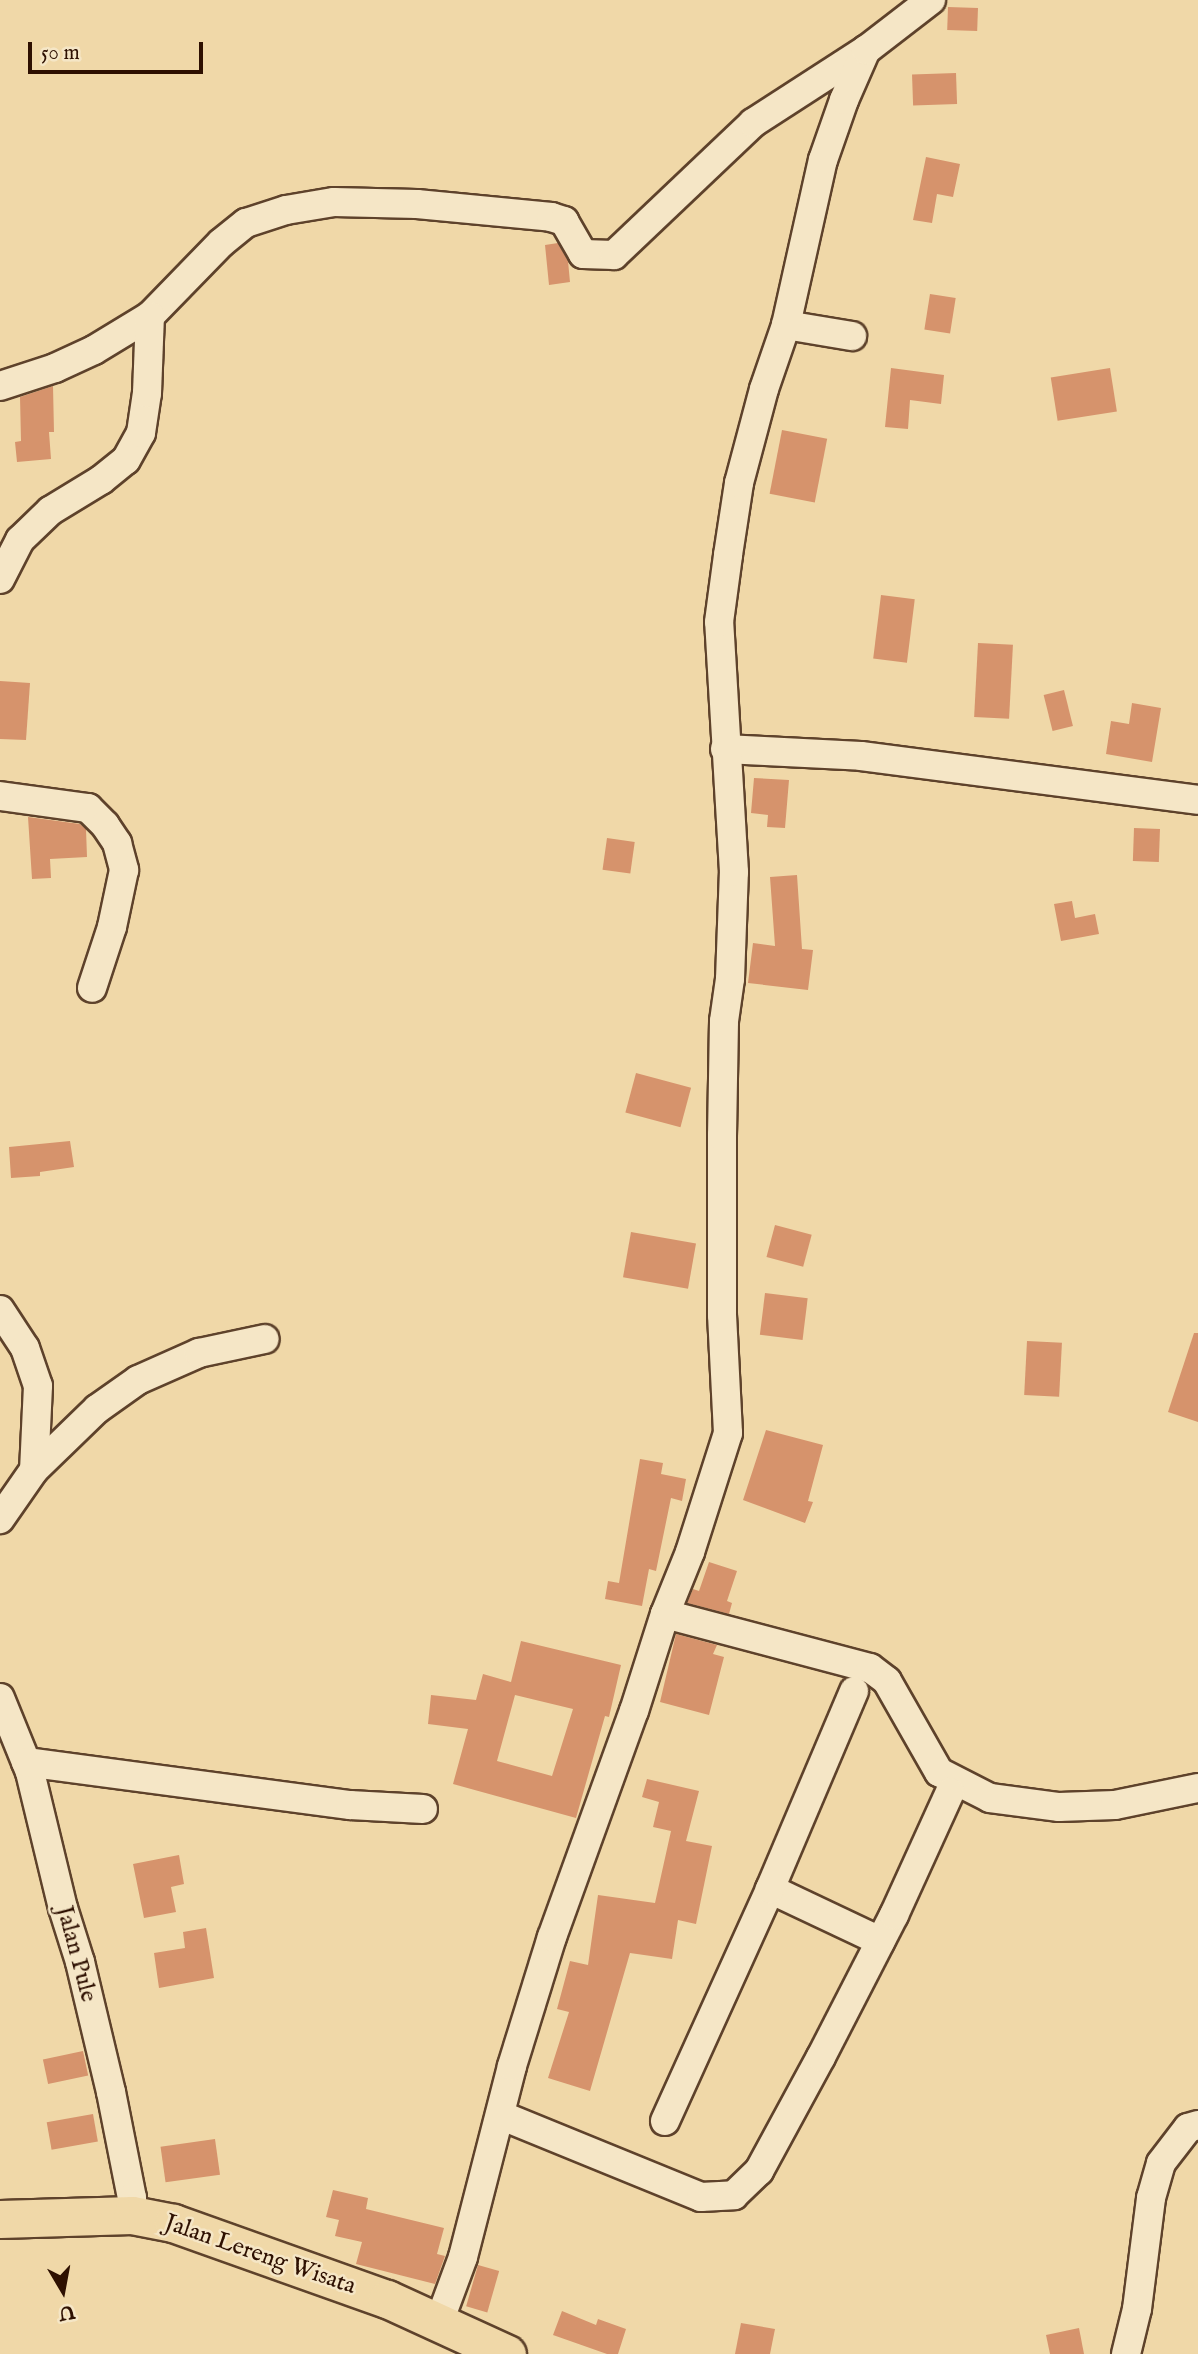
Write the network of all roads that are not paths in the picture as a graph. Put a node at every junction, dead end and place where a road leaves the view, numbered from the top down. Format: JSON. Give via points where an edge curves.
{"nodes":[{"id":1,"x":931,"y":0,"type":"edge"},
{"id":2,"x":866,"y":50,"type":"junction"},
{"id":3,"x":150,"y":316,"type":"junction"},
{"id":4,"x":786,"y":325,"type":"junction"},
{"id":5,"x":852,"y":336,"type":"dead end"},
{"id":6,"x":0,"y":386,"type":"edge"},
{"id":7,"x":0,"y":579,"type":"edge"},
{"id":8,"x":725,"y":749,"type":"junction"},
{"id":9,"x":0,"y":796,"type":"edge"},
{"id":10,"x":1198,"y":800,"type":"edge"},
{"id":11,"x":92,"y":988,"type":"dead end"},
{"id":12,"x":0,"y":1310,"type":"edge"},
{"id":13,"x":265,"y":1339,"type":"dead end"},
{"id":14,"x":34,"y":1471,"type":"junction"},
{"id":15,"x":0,"y":1519,"type":"edge"},
{"id":16,"x":665,"y":1614,"type":"junction"},
{"id":17,"x":854,"y":1691,"type":"dead end"},
{"id":18,"x":1,"y":1703,"type":"edge"},
{"id":19,"x":26,"y":1762,"type":"junction"},
{"id":20,"x":1198,"y":1788,"type":"edge"},
{"id":21,"x":950,"y":1792,"type":"dead end"},
{"id":22,"x":423,"y":1809,"type":"dead end"},
{"id":23,"x":770,"y":1889,"type":"junction"},
{"id":24,"x":880,"y":1941,"type":"junction"},
{"id":25,"x":500,"y":2115,"type":"junction"},
{"id":26,"x":665,"y":2121,"type":"dead end"},
{"id":27,"x":1198,"y":2125,"type":"edge"},
{"id":28,"x":132,"y":2215,"type":"junction"},
{"id":29,"x":0,"y":2219,"type":"edge"},
{"id":30,"x":439,"y":2322,"type":"junction"},
{"id":31,"x":506,"y":2354,"type":"edge"},
{"id":32,"x":1126,"y":2354,"type":"edge"}],
"edges":[{"from":1,"to":2,"type":"street"},
{"from":2,"to":3,"type":"street","via":[[753,123],[614,255],[583,254],[564,221],[551,217],[417,204],[334,202],[246,223]]},
{"from":2,"to":4,"type":"street","via":[[823,160]]},
{"from":3,"to":6,"type":"street","via":[[94,350]]},
{"from":3,"to":7,"type":"street","via":[[141,433],[126,460],[50,511],[20,540]]},
{"from":4,"to":5,"type":"street"},
{"from":4,"to":8,"type":"street","via":[[743,470],[728,555],[719,622]]},
{"from":8,"to":10,"type":"street","via":[[861,756]]},
{"from":8,"to":16,"type":"street","via":[[734,872],[722,1136],[722,1315],[728,1433]]},
{"from":9,"to":11,"type":"street","via":[[88,808],[117,843],[124,870],[112,928]]},
{"from":12,"to":14,"type":"street","via":[[25,1348],[38,1386]]},
{"from":13,"to":14,"type":"street","via":[[199,1353],[138,1380],[97,1409]]},
{"from":14,"to":15,"type":"street"},
{"from":16,"to":20,"type":"street","via":[[870,1668],[887,1681],[939,1772],[990,1798],[1059,1807],[1115,1805]]},
{"from":16,"to":25,"type":"street","via":[[552,1937]]},
{"from":17,"to":23,"type":"street"},
{"from":18,"to":19,"type":"street","name":"Jalan Pule"},
{"from":19,"to":22,"type":"street","via":[[350,1805]]},
{"from":19,"to":28,"type":"street","name":"Jalan Pule","via":[[108,2079]]},
{"from":21,"to":24,"type":"street"},
{"from":23,"to":24,"type":"street"},
{"from":23,"to":26,"type":"street"},
{"from":24,"to":25,"type":"street","via":[[759,2171],[734,2195],[701,2197]]},
{"from":25,"to":30,"type":"street","via":[[463,2257]]},
{"from":27,"to":32,"type":"street","via":[[1188,2128],[1161,2163]]},
{"from":28,"to":29,"type":"main road","name":"Jalan Lereng Wisata"},
{"from":28,"to":30,"type":"main road","name":"Jalan Lereng Wisata","via":[[173,2223],[315,2272]]},
{"from":30,"to":31,"type":"main road","name":"Jalan Lereng Wisata"}]}
